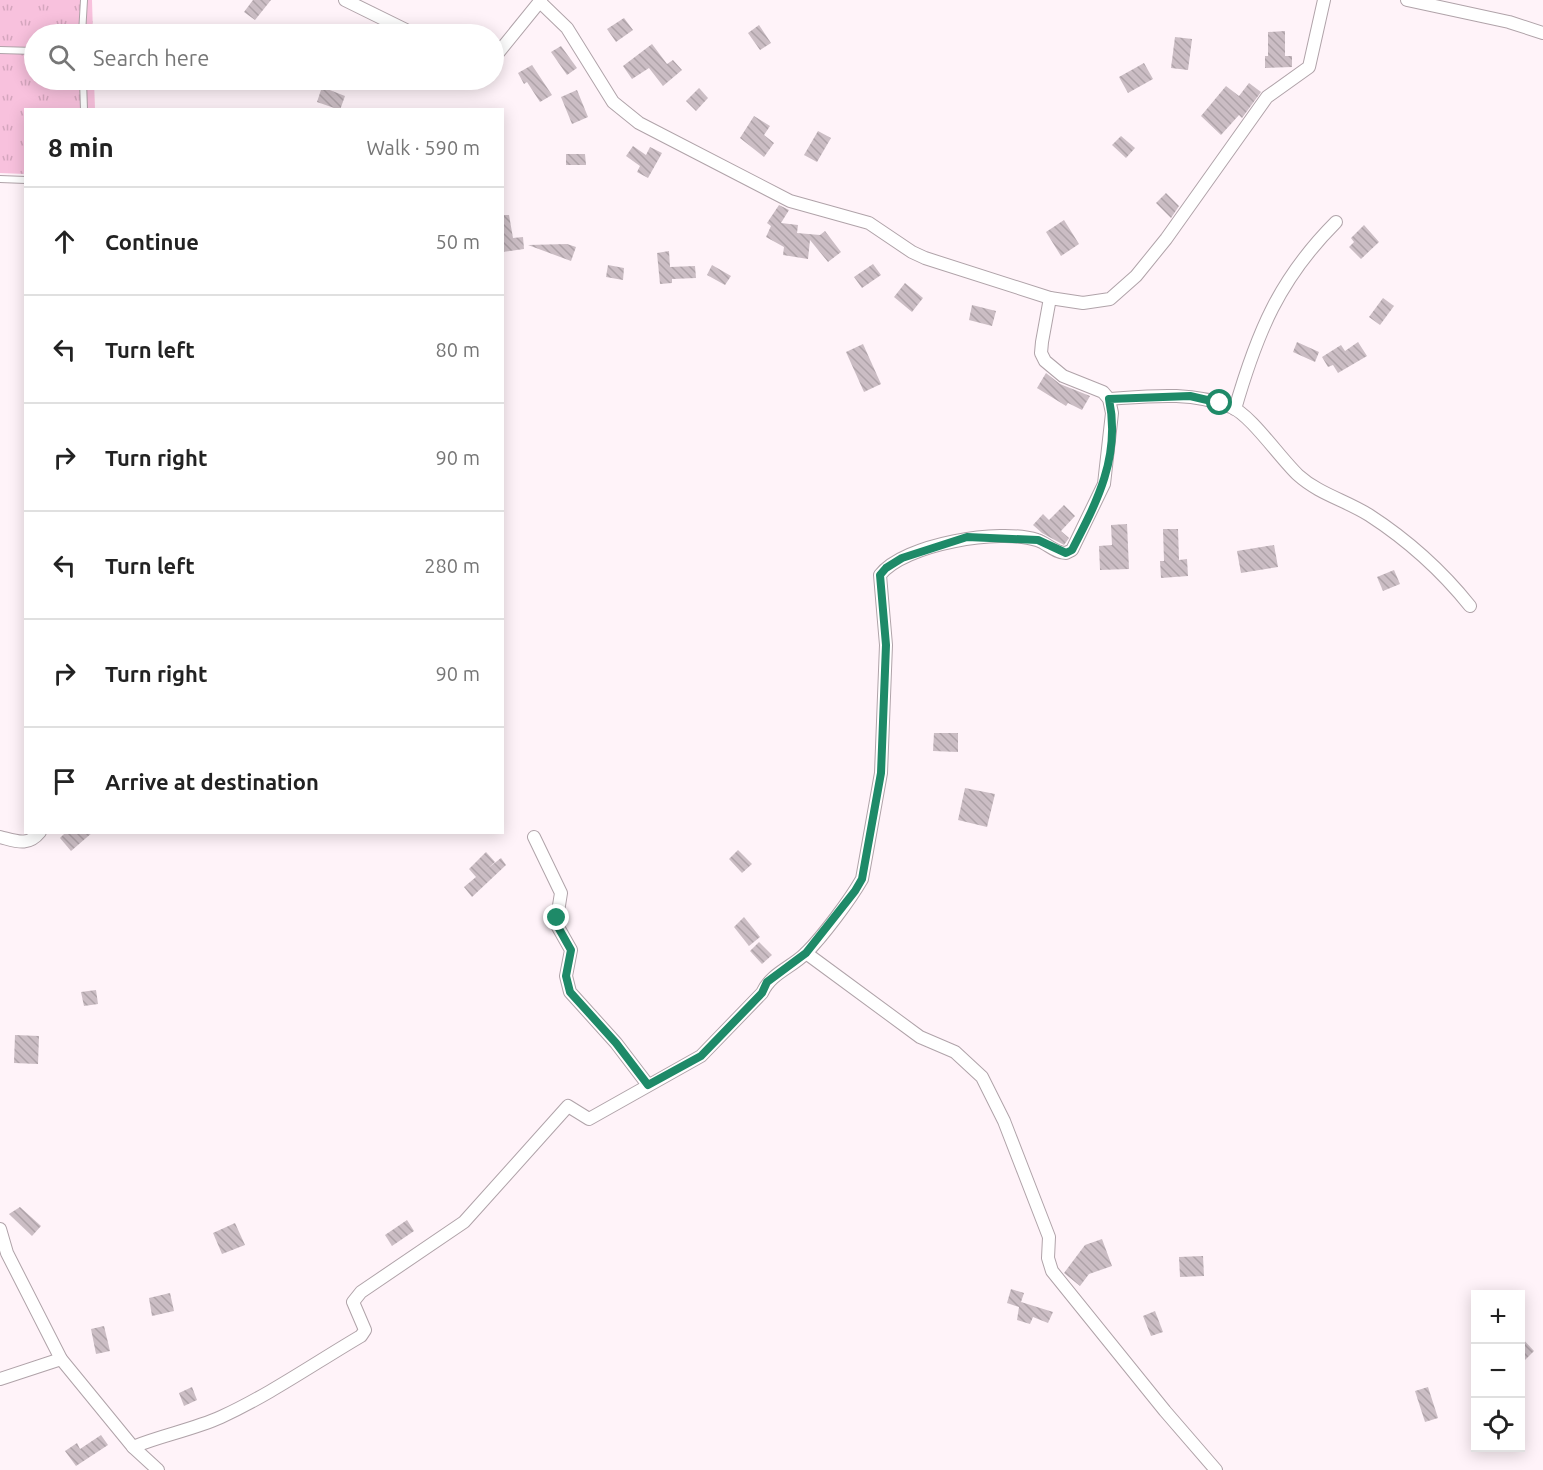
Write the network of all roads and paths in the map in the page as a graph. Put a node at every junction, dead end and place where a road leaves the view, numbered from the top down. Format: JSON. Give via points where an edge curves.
{"nodes":[{"id":1,"x":84,"y":0,"type":"edge"},
{"id":2,"x":345,"y":0,"type":"edge"},
{"id":3,"x":1324,"y":0,"type":"edge"},
{"id":4,"x":1407,"y":0,"type":"edge"},
{"id":5,"x":541,"y":1,"type":"edge"},
{"id":6,"x":83,"y":24,"type":"edge"},
{"id":7,"x":394,"y":24,"type":"edge"},
{"id":8,"x":1543,"y":33,"type":"edge"},
{"id":9,"x":504,"y":46,"type":"edge"},
{"id":10,"x":0,"y":50,"type":"edge"},
{"id":11,"x":24,"y":51,"type":"edge"},
{"id":12,"x":83,"y":90,"type":"edge"},
{"id":13,"x":84,"y":108,"type":"edge"},
{"id":14,"x":0,"y":179,"type":"edge"},
{"id":15,"x":24,"y":180,"type":"edge"},
{"id":16,"x":1336,"y":222,"type":"dead end"},
{"id":17,"x":1050,"y":298,"type":"junction"},
{"id":18,"x":1109,"y":399,"type":"junction"},
{"id":19,"x":1235,"y":409,"type":"junction"},
{"id":20,"x":1470,"y":606,"type":"dead end"},
{"id":21,"x":38,"y":834,"type":"edge"},
{"id":22,"x":0,"y":837,"type":"edge"},
{"id":23,"x":534,"y":837,"type":"dead end"},
{"id":24,"x":806,"y":953,"type":"junction"},
{"id":25,"x":648,"y":1085,"type":"junction"},
{"id":26,"x":0,"y":1229,"type":"edge"},
{"id":27,"x":61,"y":1359,"type":"junction"},
{"id":28,"x":0,"y":1379,"type":"edge"},
{"id":29,"x":133,"y":1447,"type":"junction"},
{"id":30,"x":158,"y":1470,"type":"edge"},
{"id":31,"x":1216,"y":1470,"type":"edge"}],
"edges":[{"from":1,"to":6,"type":"lane"},
{"from":2,"to":7,"type":"street"},
{"from":3,"to":17,"type":"street","via":[[1309,67],[1267,97],[1136,276],[1119,293],[1099,303]]},
{"from":4,"to":8,"type":"street"},
{"from":5,"to":9,"type":"street"},
{"from":5,"to":17,"type":"street","via":[[567,28],[613,102],[639,123],[790,201],[869,223],[926,258]]},
{"from":10,"to":11,"type":"lane"},
{"from":12,"to":13,"type":"lane"},
{"from":14,"to":15,"type":"lane"},
{"from":16,"to":19,"type":"street","via":[[1298,265],[1272,305]]},
{"from":17,"to":18,"type":"street","via":[[1041,353],[1045,361],[1063,376],[1103,392]]},
{"from":18,"to":19,"type":"street","via":[[1190,396]]},
{"from":18,"to":24,"type":"street","via":[[1112,413],[1104,484],[1072,550],[1062,553],[1030,539],[967,537],[902,558],[880,575],[886,645],[884,727],[881,773],[864,866],[855,891]]},
{"from":19,"to":20,"type":"street","via":[[1302,478],[1379,522],[1438,570]]},
{"from":21,"to":22,"type":"street","via":[[25,843]]},
{"from":23,"to":25,"type":"street","via":[[561,893],[558,927],[571,950],[566,984]]},
{"from":24,"to":25,"type":"street","via":[[767,982],[762,993],[701,1056]]},
{"from":24,"to":31,"type":"street","via":[[920,1037],[955,1052],[982,1077],[1004,1121],[1049,1237],[1052,1271]]},
{"from":25,"to":29,"type":"street","via":[[589,1119],[568,1106],[464,1222],[361,1292],[353,1302],[365,1330],[362,1336],[223,1416]]},
{"from":26,"to":27,"type":"street","via":[[7,1253]]},
{"from":27,"to":28,"type":"street"},
{"from":27,"to":29,"type":"street"},
{"from":29,"to":30,"type":"street"}]}
